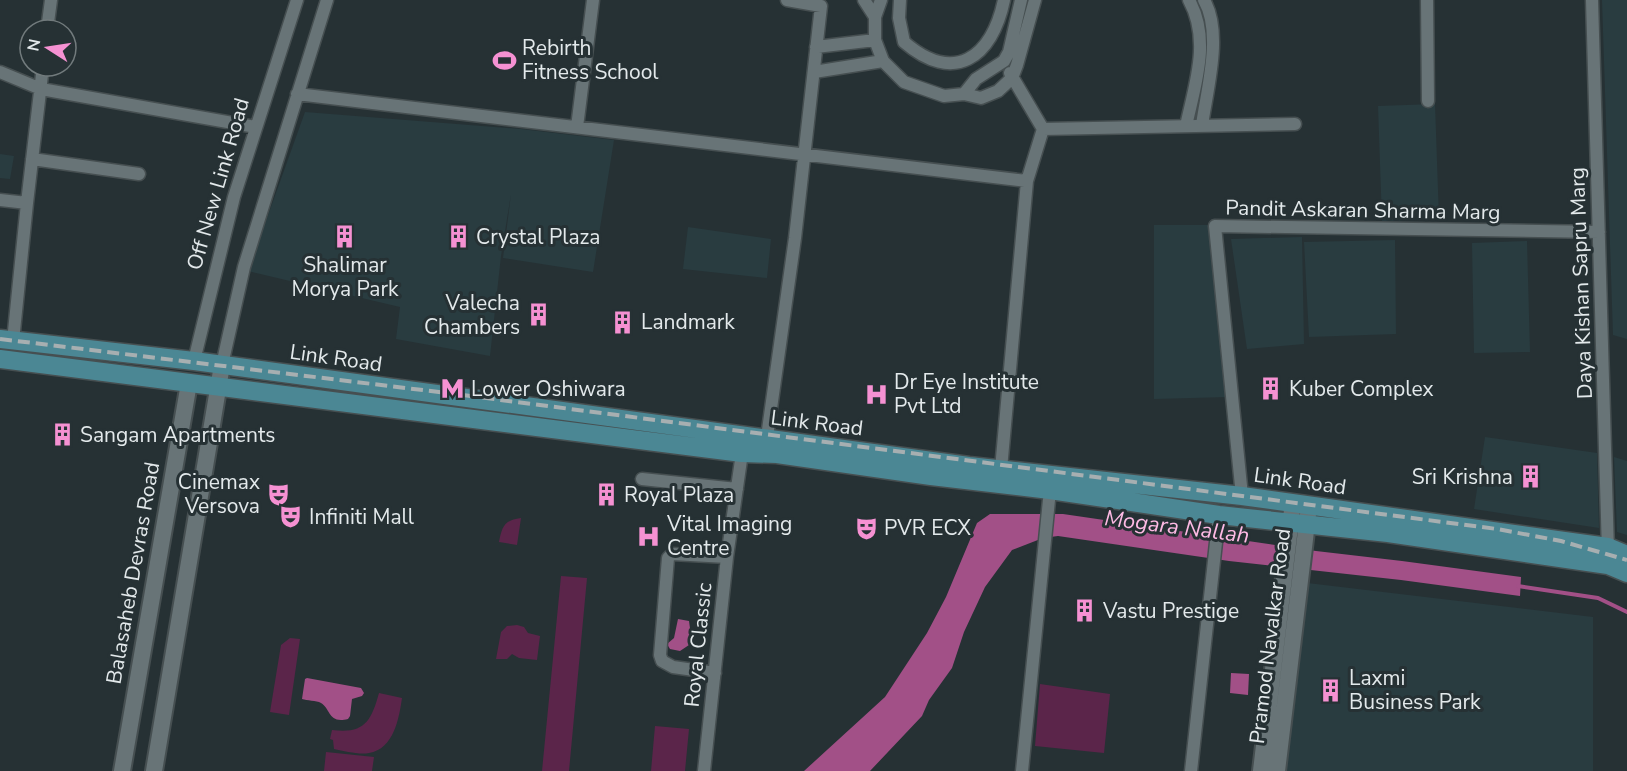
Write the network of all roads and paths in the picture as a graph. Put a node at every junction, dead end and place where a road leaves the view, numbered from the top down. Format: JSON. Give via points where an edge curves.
{"nodes":[{"id":1,"x":51,"y":0,"type":"edge"},
{"id":2,"x":297,"y":0,"type":"edge"},
{"id":3,"x":327,"y":0,"type":"edge"},
{"id":4,"x":593,"y":0,"type":"edge"},
{"id":5,"x":787,"y":0,"type":"edge"},
{"id":6,"x":864,"y":0,"type":"edge"},
{"id":7,"x":881,"y":0,"type":"edge"},
{"id":8,"x":900,"y":0,"type":"edge"},
{"id":9,"x":1004,"y":0,"type":"edge"},
{"id":10,"x":1021,"y":0,"type":"edge"},
{"id":11,"x":1035,"y":0,"type":"edge"},
{"id":12,"x":1189,"y":0,"type":"edge"},
{"id":13,"x":1204,"y":0,"type":"edge"},
{"id":14,"x":1427,"y":0,"type":"edge"},
{"id":15,"x":1592,"y":0,"type":"edge"},
{"id":16,"x":875,"y":17,"type":"junction"},
{"id":17,"x":49,"y":18,"type":"edge"},
{"id":18,"x":875,"y":40,"type":"junction"},
{"id":19,"x":816,"y":48,"type":"junction"},
{"id":20,"x":883,"y":61,"type":"junction"},
{"id":21,"x":1004,"y":62,"type":"junction"},
{"id":22,"x":0,"y":72,"type":"edge"},
{"id":23,"x":814,"y":72,"type":"junction"},
{"id":24,"x":42,"y":78,"type":"edge"},
{"id":25,"x":1012,"y":78,"type":"junction"},
{"id":26,"x":41,"y":89,"type":"junction"},
{"id":27,"x":297,"y":94,"type":"junction"},
{"id":28,"x":964,"y":94,"type":"junction"},
{"id":29,"x":1428,"y":101,"type":"dead end"},
{"id":30,"x":1294,"y":124,"type":"dead end"},
{"id":31,"x":1202,"y":125,"type":"junction"},
{"id":32,"x":1186,"y":126,"type":"junction"},
{"id":33,"x":256,"y":127,"type":"junction"},
{"id":34,"x":577,"y":127,"type":"junction"},
{"id":35,"x":1043,"y":129,"type":"junction"},
{"id":36,"x":804,"y":154,"type":"junction"},
{"id":37,"x":32,"y":159,"type":"junction"},
{"id":38,"x":139,"y":174,"type":"dead end"},
{"id":39,"x":1027,"y":182,"type":"junction"},
{"id":40,"x":0,"y":200,"type":"edge"},
{"id":41,"x":27,"y":203,"type":"junction"},
{"id":42,"x":1599,"y":232,"type":"junction"},
{"id":43,"x":7,"y":340,"type":"edge"},
{"id":44,"x":0,"y":358,"type":"edge"},
{"id":45,"x":194,"y":361,"type":"junction"},
{"id":46,"x":222,"y":365,"type":"junction"},
{"id":47,"x":189,"y":383,"type":"junction"},
{"id":48,"x":218,"y":387,"type":"junction"},
{"id":49,"x":766,"y":446,"type":"junction"},
{"id":50,"x":742,"y":453,"type":"junction"},
{"id":51,"x":1001,"y":469,"type":"junction"},
{"id":52,"x":642,"y":479,"type":"dead end"},
{"id":53,"x":737,"y":489,"type":"junction"},
{"id":54,"x":1242,"y":496,"type":"junction"},
{"id":55,"x":1049,"y":498,"type":"junction"},
{"id":56,"x":1300,"y":514,"type":"junction"},
{"id":57,"x":1219,"y":515,"type":"junction"},
{"id":58,"x":1627,"y":555,"type":"edge"},
{"id":59,"x":1608,"y":556,"type":"junction"},
{"id":60,"x":727,"y":557,"type":"junction"},
{"id":61,"x":1627,"y":573,"type":"edge"},
{"id":62,"x":1290,"y":594,"type":"junction"},
{"id":63,"x":716,"y":673,"type":"junction"},
{"id":64,"x":122,"y":771,"type":"edge"},
{"id":65,"x":154,"y":771,"type":"edge"},
{"id":66,"x":704,"y":771,"type":"edge"},
{"id":67,"x":1022,"y":771,"type":"edge"},
{"id":68,"x":1191,"y":771,"type":"edge"},
{"id":69,"x":1261,"y":771,"type":"edge"},
{"id":70,"x":1277,"y":771,"type":"edge"}],
"edges":[{"from":1,"to":17,"type":"street"},
{"from":2,"to":33,"type":"street","name":"Off New Link Road"},
{"from":3,"to":27,"type":"street"},
{"from":4,"to":34,"type":"street"},
{"from":5,"to":19,"type":"street","via":[[821,6]]},
{"from":6,"to":16,"type":"street"},
{"from":7,"to":16,"type":"street"},
{"from":8,"to":9,"type":"street","via":[[904,42],[934,62],[952,64],[968,59],[990,40]]},
{"from":10,"to":21,"type":"street"},
{"from":11,"to":25,"type":"street"},
{"from":12,"to":32,"type":"street","via":[[1197,14],[1201,37],[1200,61]]},
{"from":13,"to":31,"type":"street","via":[[1213,34]]},
{"from":14,"to":29,"type":"street"},
{"from":15,"to":42,"type":"street","name":"Daya Kishan Sapru Marg"},
{"from":16,"to":18,"type":"street"},
{"from":18,"to":19,"type":"street"},
{"from":18,"to":20,"type":"street"},
{"from":19,"to":23,"type":"street"},
{"from":20,"to":23,"type":"street"},
{"from":20,"to":28,"type":"street","via":[[904,82],[926,91],[944,96]]},
{"from":21,"to":25,"type":"street"},
{"from":21,"to":28,"type":"street","via":[[976,78]]},
{"from":22,"to":26,"type":"street"},
{"from":23,"to":36,"type":"street"},
{"from":24,"to":26,"type":"street"},
{"from":25,"to":28,"type":"street","via":[[998,91],[981,98]]},
{"from":25,"to":35,"type":"street"},
{"from":26,"to":33,"type":"street"},
{"from":26,"to":37,"type":"street"},
{"from":27,"to":34,"type":"street"},
{"from":27,"to":46,"type":"street","via":[[244,267]]},
{"from":30,"to":31,"type":"street"},
{"from":31,"to":32,"type":"street"},
{"from":32,"to":35,"type":"street"},
{"from":33,"to":45,"type":"street","name":"Off New Link Road","via":[[234,197]]},
{"from":34,"to":36,"type":"street"},
{"from":35,"to":39,"type":"street"},
{"from":36,"to":39,"type":"street"},
{"from":36,"to":49,"type":"street"},
{"from":37,"to":38,"type":"street"},
{"from":37,"to":41,"type":"street"},
{"from":39,"to":51,"type":"street"},
{"from":40,"to":41,"type":"street"},
{"from":41,"to":43,"type":"street"},
{"from":42,"to":54,"type":"street","name":"Pandit Askaran Sharma Marg","via":[[1215,226]]},
{"from":42,"to":59,"type":"street","name":"Daya Kishan Sapru Marg"},
{"from":43,"to":45,"type":"main road","name":"Link Road"},
{"from":44,"to":47,"type":"main road","name":"Link Road"},
{"from":45,"to":46,"type":"main road","name":"Link Road"},
{"from":45,"to":47,"type":"main road","name":"Off New Link Road"},
{"from":46,"to":48,"type":"main road"},
{"from":46,"to":49,"type":"main road","name":"Link Road"},
{"from":47,"to":48,"type":"main road","name":"Link Road"},
{"from":47,"to":64,"type":"main road","name":"Balasaheb Devras Road"},
{"from":48,"to":50,"type":"main road","name":"Link Road"},
{"from":48,"to":65,"type":"main road"},
{"from":49,"to":50,"type":"main road","name":"Link Road"},
{"from":49,"to":51,"type":"main road","name":"Link Road"},
{"from":49,"to":55,"type":"main road","name":"Link Road"},
{"from":50,"to":53,"type":"street","name":"Royal Classic"},
{"from":51,"to":54,"type":"main road","name":"Link Road"},
{"from":52,"to":53,"type":"street"},
{"from":53,"to":60,"type":"street","name":"Royal Classic"},
{"from":54,"to":56,"type":"main road","name":"Link Road"},
{"from":55,"to":57,"type":"main road","name":"Link Road"},
{"from":55,"to":67,"type":"street"},
{"from":56,"to":57,"type":"main road","name":"Link Road"},
{"from":56,"to":59,"type":"main road","name":"Link Road"},
{"from":56,"to":62,"type":"main road","name":"Pramod Navalkar Road"},
{"from":57,"to":68,"type":"street"},
{"from":58,"to":59,"type":"main road","name":"Link Road"},
{"from":59,"to":61,"type":"main road","name":"Link Road"},
{"from":60,"to":63,"type":"street","name":"Royal Classic"},
{"from":60,"to":63,"type":"street","via":[[672,554],[668,558],[662,662]]},
{"from":62,"to":69,"type":"main road","name":"Pramod Navalkar Road"},
{"from":62,"to":70,"type":"main road","name":"Pramod Navalkar Road"},
{"from":63,"to":66,"type":"street","name":"Royal Classic"}]}
